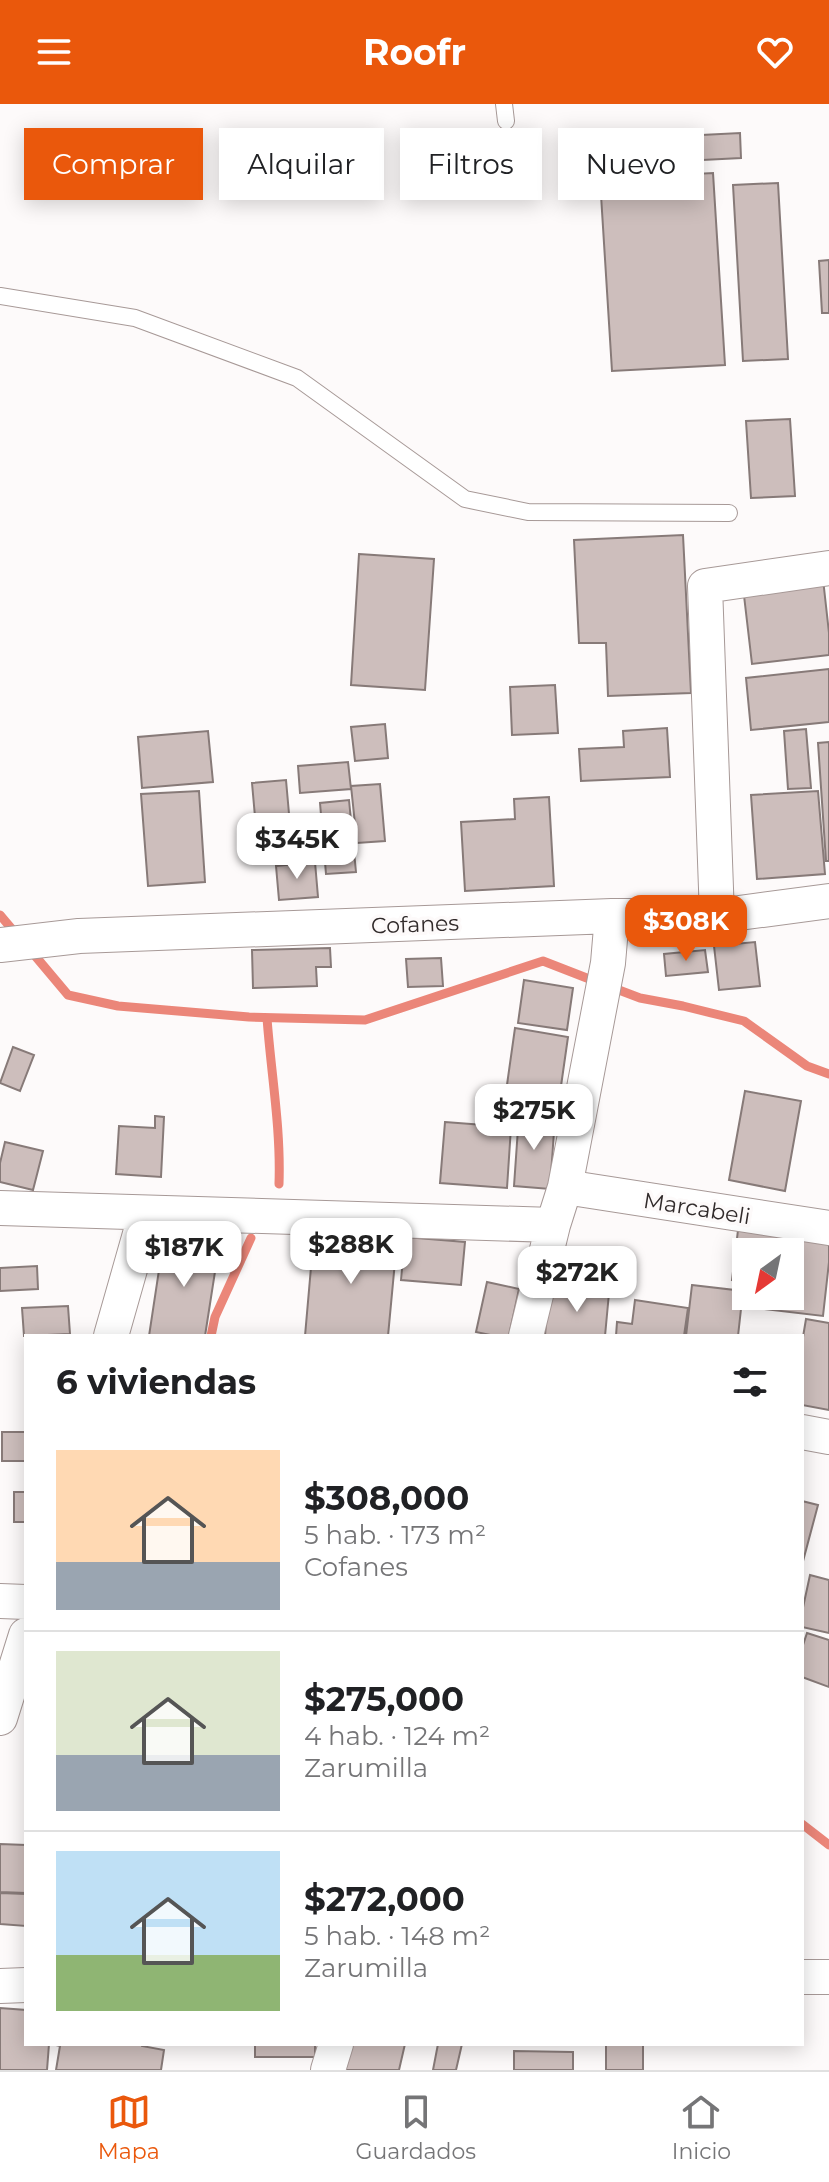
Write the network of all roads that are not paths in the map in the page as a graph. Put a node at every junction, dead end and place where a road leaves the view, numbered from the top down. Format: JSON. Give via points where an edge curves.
{"nodes":[{"id":1,"x":0,"y":296,"type":"edge"},
{"id":2,"x":729,"y":513,"type":"dead end"},
{"id":3,"x":829,"y":568,"type":"edge"},
{"id":4,"x":829,"y":901,"type":"edge"},
{"id":5,"x":612,"y":916,"type":"junction"},
{"id":6,"x":717,"y":916,"type":"junction"},
{"id":7,"x":2,"y":945,"type":"edge"},
{"id":8,"x":565,"y":1187,"type":"junction"},
{"id":9,"x":0,"y":1208,"type":"edge"},
{"id":10,"x":146,"y":1213,"type":"junction"},
{"id":11,"x":553,"y":1225,"type":"junction"},
{"id":12,"x":829,"y":1228,"type":"edge"},
{"id":13,"x":112,"y":1334,"type":"edge"},
{"id":14,"x":526,"y":1334,"type":"edge"},
{"id":15,"x":804,"y":1432,"type":"edge"},
{"id":16,"x":829,"y":1437,"type":"edge"},
{"id":17,"x":0,"y":1601,"type":"edge"},
{"id":18,"x":24,"y":1602,"type":"edge"},
{"id":19,"x":24,"y":1641,"type":"edge"},
{"id":20,"x":0,"y":1718,"type":"edge"},
{"id":21,"x":804,"y":1977,"type":"edge"},
{"id":22,"x":829,"y":1977,"type":"edge"},
{"id":23,"x":24,"y":1985,"type":"edge"},
{"id":24,"x":0,"y":1986,"type":"edge"},
{"id":25,"x":335,"y":2046,"type":"edge"},
{"id":26,"x":328,"y":2070,"type":"edge"}],
"edges":[{"from":1,"to":2,"type":"lane","via":[[135,318],[297,378],[465,499],[528,512]]},
{"from":3,"to":6,"type":"street","via":[[705,586]]},
{"from":4,"to":6,"type":"street","name":"Cofanes"},
{"from":5,"to":6,"type":"street","name":"Cofanes"},
{"from":5,"to":7,"type":"street","name":"Cofanes","via":[[79,936]]},
{"from":5,"to":8,"type":"street","via":[[608,963]]},
{"from":8,"to":11,"type":"street"},
{"from":8,"to":12,"type":"street","name":"Marcabeli"},
{"from":9,"to":10,"type":"street"},
{"from":10,"to":11,"type":"street"},
{"from":10,"to":13,"type":"street"},
{"from":11,"to":14,"type":"street"},
{"from":15,"to":16,"type":"street"},
{"from":17,"to":18,"type":"street"},
{"from":19,"to":20,"type":"street"},
{"from":21,"to":22,"type":"street"},
{"from":23,"to":24,"type":"street"},
{"from":25,"to":26,"type":"street"}]}
